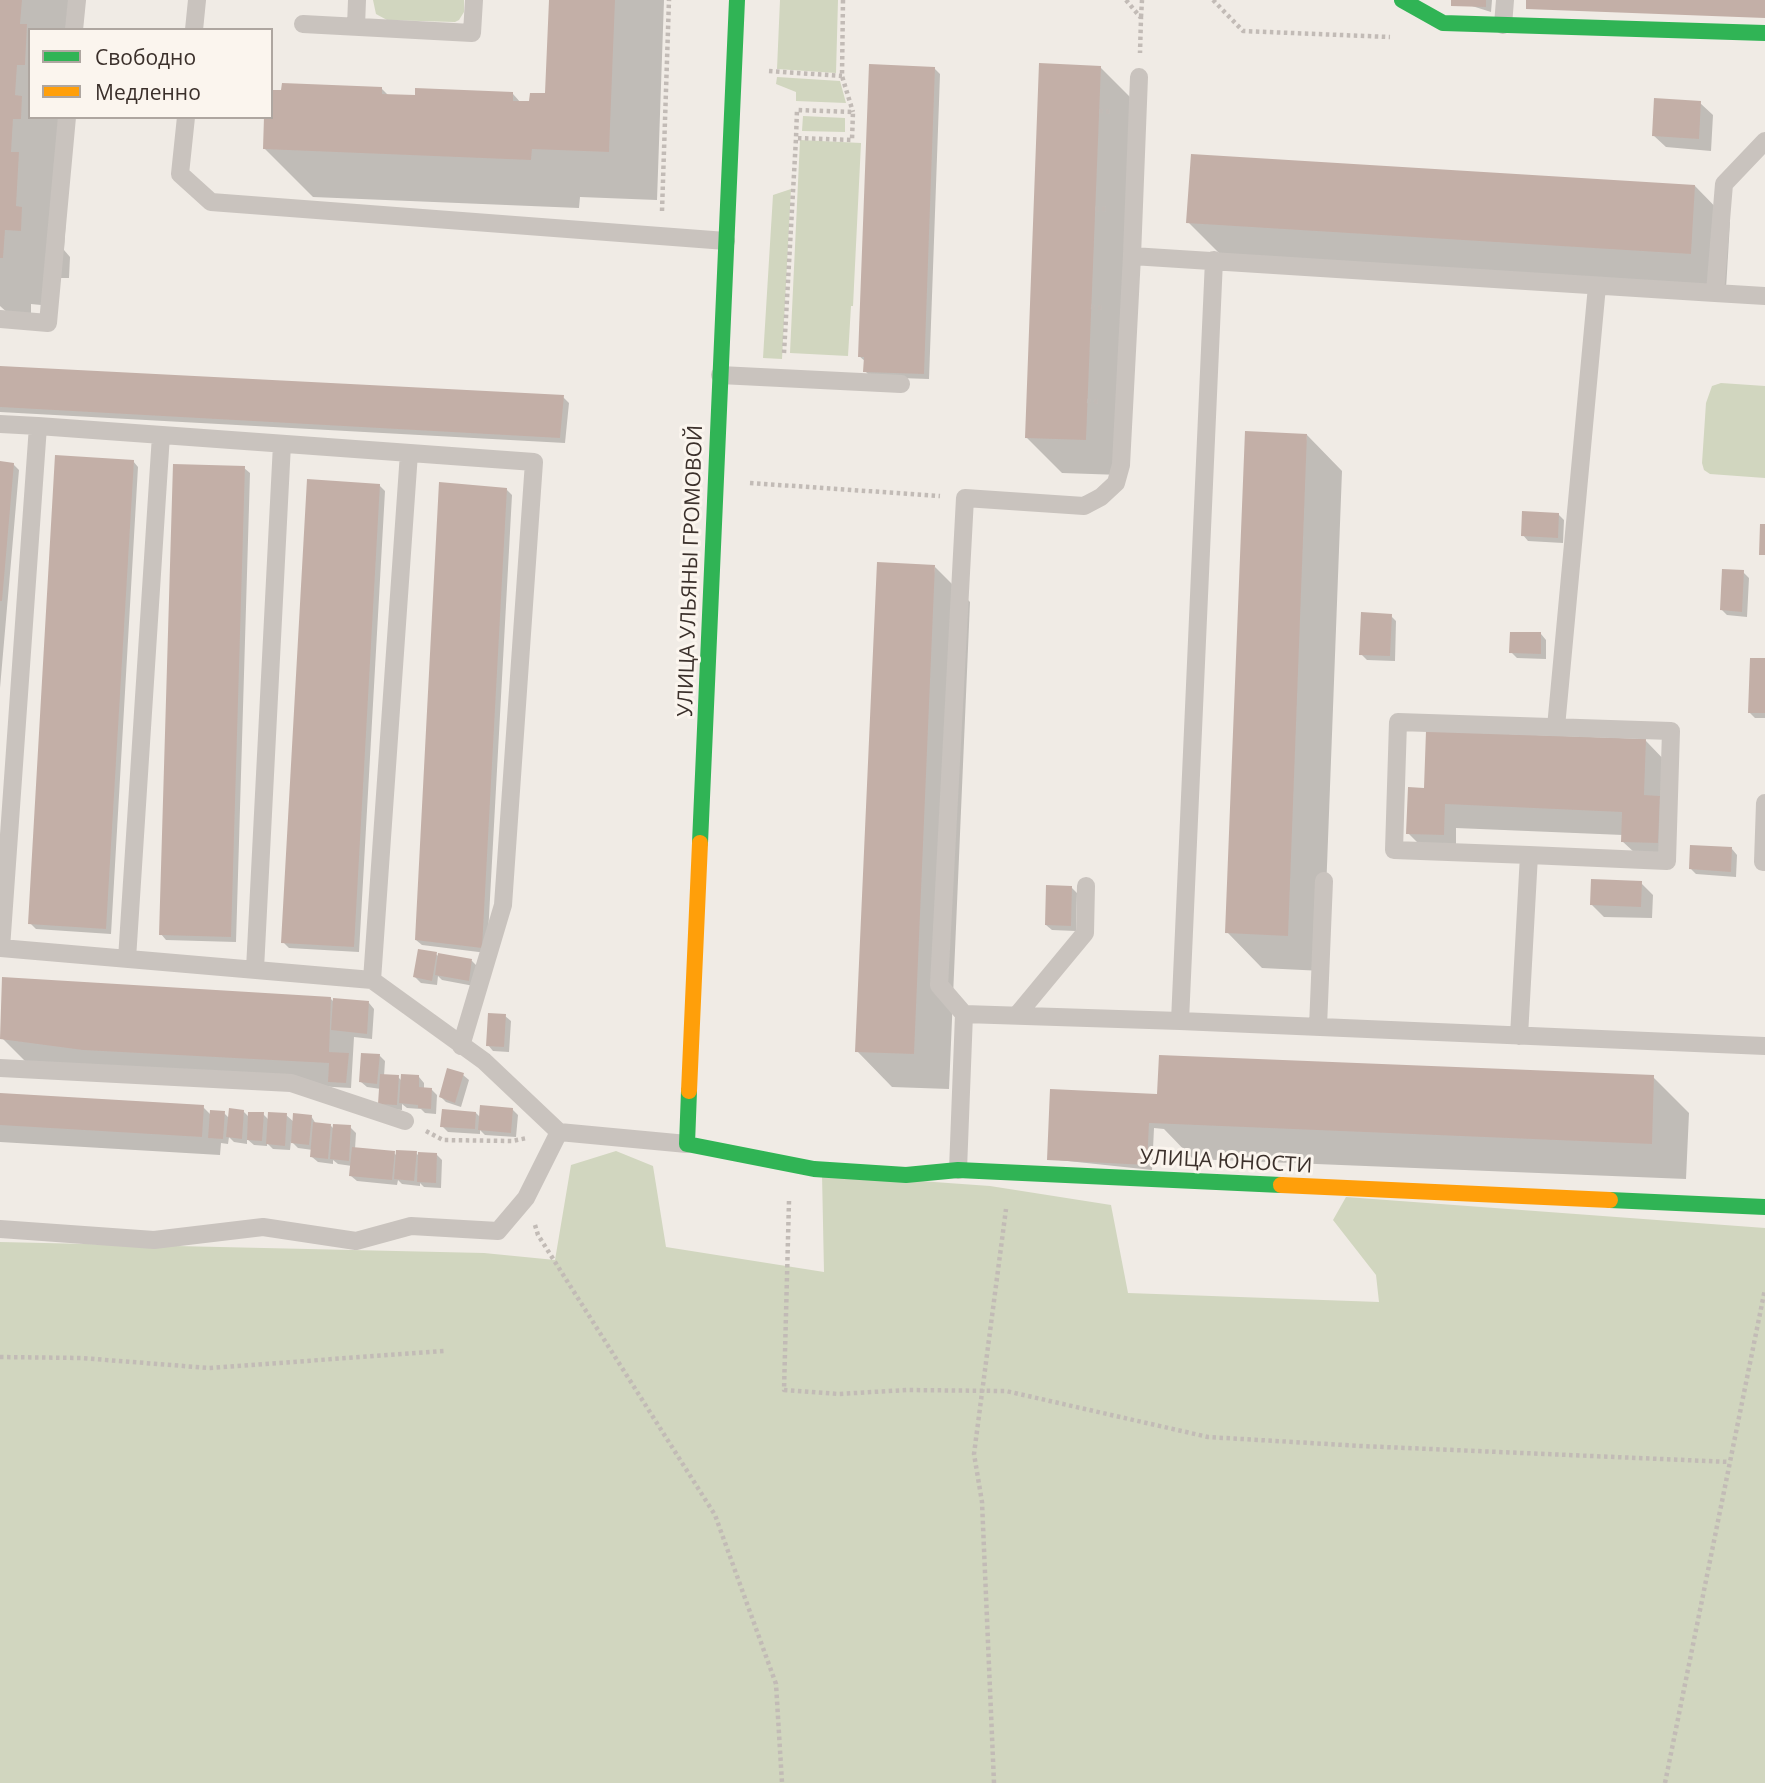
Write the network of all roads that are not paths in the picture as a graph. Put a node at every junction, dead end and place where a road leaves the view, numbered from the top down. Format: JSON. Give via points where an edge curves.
{"nodes":[{"id":1,"x":77,"y":0,"type":"edge"},
{"id":2,"x":197,"y":0,"type":"edge"},
{"id":3,"x":357,"y":0,"type":"edge"},
{"id":4,"x":474,"y":0,"type":"edge"},
{"id":5,"x":737,"y":0,"type":"edge"},
{"id":6,"x":1402,"y":0,"type":"edge"},
{"id":7,"x":1504,"y":0,"type":"edge"},
{"id":8,"x":303,"y":24,"type":"dead end"},
{"id":9,"x":1503,"y":25,"type":"junction"},
{"id":10,"x":356,"y":27,"type":"junction"},
{"id":11,"x":74,"y":28,"type":"edge"},
{"id":12,"x":194,"y":28,"type":"edge"},
{"id":13,"x":1765,"y":33,"type":"edge"},
{"id":14,"x":1139,"y":77,"type":"road end"},
{"id":15,"x":67,"y":119,"type":"edge"},
{"id":16,"x":186,"y":119,"type":"edge"},
{"id":17,"x":1765,"y":141,"type":"edge"},
{"id":18,"x":726,"y":241,"type":"junction"},
{"id":19,"x":1132,"y":256,"type":"junction"},
{"id":20,"x":1214,"y":260,"type":"junction"},
{"id":21,"x":1597,"y":286,"type":"junction"},
{"id":22,"x":1715,"y":293,"type":"junction"},
{"id":23,"x":1765,"y":296,"type":"edge"},
{"id":24,"x":0,"y":319,"type":"edge"},
{"id":25,"x":720,"y":375,"type":"junction"},
{"id":26,"x":901,"y":384,"type":"dead end"},
{"id":27,"x":0,"y":424,"type":"edge"},
{"id":28,"x":38,"y":426,"type":"junction"},
{"id":29,"x":161,"y":435,"type":"junction"},
{"id":30,"x":282,"y":444,"type":"junction"},
{"id":31,"x":409,"y":453,"type":"junction"},
{"id":32,"x":1556,"y":727,"type":"junction"},
{"id":33,"x":1765,"y":803,"type":"edge"},
{"id":34,"x":1529,"y":855,"type":"junction"},
{"id":35,"x":1765,"y":862,"type":"edge"},
{"id":36,"x":1324,"y":881,"type":"dead end"},
{"id":37,"x":1086,"y":886,"type":"dead end"},
{"id":38,"x":1,"y":949,"type":"edge"},
{"id":39,"x":127,"y":958,"type":"junction"},
{"id":40,"x":255,"y":970,"type":"junction"},
{"id":41,"x":372,"y":980,"type":"junction"},
{"id":42,"x":964,"y":1014,"type":"junction"},
{"id":43,"x":1017,"y":1015,"type":"junction"},
{"id":44,"x":1180,"y":1021,"type":"junction"},
{"id":45,"x":1318,"y":1027,"type":"junction"},
{"id":46,"x":1519,"y":1036,"type":"junction"},
{"id":47,"x":461,"y":1045,"type":"junction"},
{"id":48,"x":1765,"y":1046,"type":"edge"},
{"id":49,"x":0,"y":1068,"type":"edge"},
{"id":50,"x":405,"y":1121,"type":"dead end"},
{"id":51,"x":559,"y":1132,"type":"junction"},
{"id":52,"x":687,"y":1144,"type":"junction"},
{"id":53,"x":958,"y":1170,"type":"junction"},
{"id":54,"x":1765,"y":1208,"type":"edge"},
{"id":55,"x":0,"y":1229,"type":"edge"}],
"edges":[{"from":1,"to":11,"type":"lane"},
{"from":2,"to":12,"type":"lane"},
{"from":3,"to":10,"type":"lane"},
{"from":4,"to":10,"type":"lane","via":[[472,33]]},
{"from":5,"to":18,"type":"street","name":"УЛИЦА УЛЬЯНЫ ГРОМОВОЙ"},
{"from":6,"to":9,"type":"street","via":[[1443,23]]},
{"from":7,"to":9,"type":"lane"},
{"from":8,"to":10,"type":"lane"},
{"from":9,"to":13,"type":"street"},
{"from":14,"to":19,"type":"lane"},
{"from":15,"to":24,"type":"lane","via":[[48,323]]},
{"from":16,"to":18,"type":"lane","via":[[180,174],[211,202]]},
{"from":17,"to":22,"type":"lane","via":[[1724,184]]},
{"from":18,"to":25,"type":"street","name":"УЛИЦА УЛЬЯНЫ ГРОМОВОЙ"},
{"from":19,"to":20,"type":"lane"},
{"from":19,"to":42,"type":"lane","via":[[1121,465],[1116,483],[1084,506],[965,498],[939,985]]},
{"from":20,"to":21,"type":"lane"},
{"from":20,"to":44,"type":"lane"},
{"from":21,"to":22,"type":"lane"},
{"from":21,"to":32,"type":"lane"},
{"from":22,"to":23,"type":"lane"},
{"from":25,"to":26,"type":"lane"},
{"from":25,"to":52,"type":"street","name":"УЛИЦА УЛЬЯНЫ ГРОМОВОЙ"},
{"from":27,"to":28,"type":"lane"},
{"from":28,"to":29,"type":"lane"},
{"from":28,"to":38,"type":"lane"},
{"from":29,"to":30,"type":"lane"},
{"from":29,"to":39,"type":"lane"},
{"from":30,"to":31,"type":"lane"},
{"from":30,"to":40,"type":"lane"},
{"from":31,"to":41,"type":"lane"},
{"from":31,"to":47,"type":"lane","via":[[534,463],[503,905]]},
{"from":32,"to":34,"type":"lane","via":[[1671,731],[1667,861]]},
{"from":32,"to":34,"type":"lane","via":[[1398,722],[1394,850]]},
{"from":33,"to":35,"type":"lane"},
{"from":34,"to":46,"type":"lane"},
{"from":36,"to":45,"type":"lane"},
{"from":37,"to":43,"type":"lane","via":[[1085,933]]},
{"from":38,"to":39,"type":"lane"},
{"from":39,"to":40,"type":"lane"},
{"from":40,"to":41,"type":"lane"},
{"from":41,"to":47,"type":"lane"},
{"from":42,"to":43,"type":"lane"},
{"from":42,"to":53,"type":"lane"},
{"from":43,"to":44,"type":"lane"},
{"from":44,"to":45,"type":"lane"},
{"from":45,"to":46,"type":"lane"},
{"from":46,"to":48,"type":"lane"},
{"from":47,"to":51,"type":"lane"},
{"from":49,"to":50,"type":"lane","via":[[291,1083]]},
{"from":51,"to":52,"type":"lane"},
{"from":51,"to":55,"type":"lane","via":[[526,1198],[498,1231],[411,1226],[356,1241],[263,1227],[154,1240]]},
{"from":52,"to":53,"type":"street","name":"УЛИЦА ЮНОСТИ","via":[[814,1169],[906,1174]]},
{"from":53,"to":54,"type":"street","name":"УЛИЦА ЮНОСТИ"}]}
